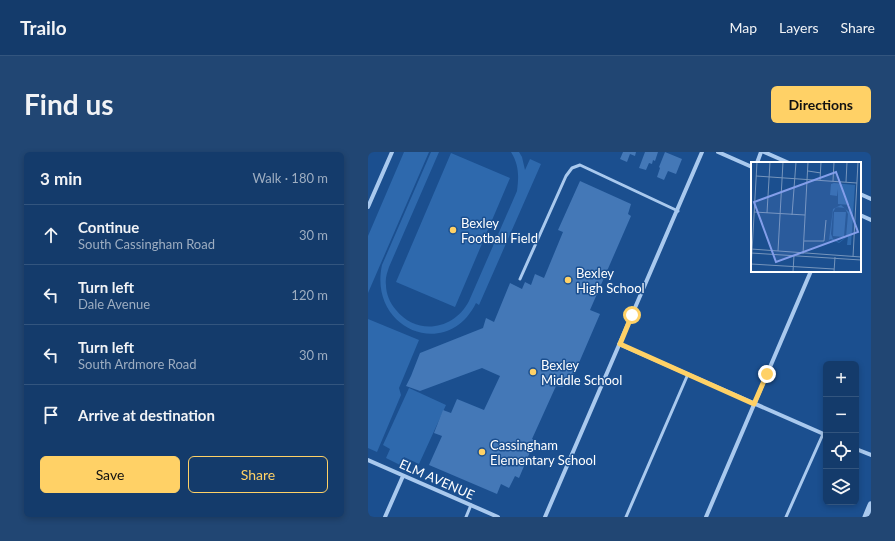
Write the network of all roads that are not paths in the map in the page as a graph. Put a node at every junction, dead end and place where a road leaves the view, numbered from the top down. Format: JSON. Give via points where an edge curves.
{"nodes":[{"id":1,"x":392,"y":152,"type":"edge"},
{"id":2,"x":702,"y":152,"type":"edge"},
{"id":3,"x":718,"y":152,"type":"edge"},
{"id":4,"x":763,"y":152,"type":"edge"},
{"id":5,"x":758,"y":162,"type":"edge"},
{"id":6,"x":787,"y":162,"type":"edge"},
{"id":7,"x":751,"y":167,"type":"edge"},
{"id":8,"x":861,"y":194,"type":"edge"},
{"id":9,"x":871,"y":199,"type":"edge"},
{"id":10,"x":368,"y":207,"type":"edge"},
{"id":11,"x":678,"y":211,"type":"junction"},
{"id":12,"x":861,"y":215,"type":"edge"},
{"id":13,"x":871,"y":220,"type":"edge"},
{"id":14,"x":812,"y":272,"type":"edge"},
{"id":15,"x":520,"y":279,"type":"dead end"},
{"id":16,"x":620,"y":344,"type":"junction"},
{"id":17,"x":688,"y":374,"type":"junction"},
{"id":18,"x":754,"y":404,"type":"junction"},
{"id":19,"x":823,"y":434,"type":"edge"},
{"id":20,"x":823,"y":436,"type":"edge"},
{"id":21,"x":859,"y":450,"type":"edge"},
{"id":22,"x":871,"y":455,"type":"edge"},
{"id":23,"x":368,"y":460,"type":"edge"},
{"id":24,"x":403,"y":476,"type":"junction"},
{"id":25,"x":471,"y":505,"type":"junction"},
{"id":26,"x":871,"y":505,"type":"edge"},
{"id":27,"x":385,"y":517,"type":"edge"},
{"id":28,"x":466,"y":517,"type":"edge"},
{"id":29,"x":498,"y":517,"type":"edge"},
{"id":30,"x":545,"y":517,"type":"edge"},
{"id":31,"x":626,"y":517,"type":"edge"},
{"id":32,"x":706,"y":517,"type":"edge"},
{"id":33,"x":786,"y":517,"type":"edge"},
{"id":34,"x":866,"y":517,"type":"edge"}],
"edges":[{"from":1,"to":10,"type":"street"},
{"from":2,"to":11,"type":"street"},
{"from":3,"to":7,"type":"street"},
{"from":4,"to":5,"type":"street"},
{"from":4,"to":6,"type":"street"},
{"from":8,"to":9,"type":"street"},
{"from":11,"to":15,"type":"lane","via":[[580,165],[572,168],[566,176]]},
{"from":11,"to":16,"type":"street"},
{"from":12,"to":13,"type":"street"},
{"from":14,"to":18,"type":"street"},
{"from":16,"to":17,"type":"street"},
{"from":16,"to":30,"type":"street"},
{"from":17,"to":18,"type":"street"},
{"from":17,"to":31,"type":"lane"},
{"from":18,"to":19,"type":"street"},
{"from":18,"to":32,"type":"street"},
{"from":20,"to":33,"type":"lane"},
{"from":21,"to":22,"type":"street"},
{"from":23,"to":24,"type":"street","name":"ELM AVENUE"},
{"from":24,"to":25,"type":"street","name":"ELM AVENUE"},
{"from":24,"to":27,"type":"street"},
{"from":25,"to":28,"type":"lane"},
{"from":25,"to":29,"type":"street","name":"ELM AVENUE"},
{"from":26,"to":34,"type":"street"}]}
